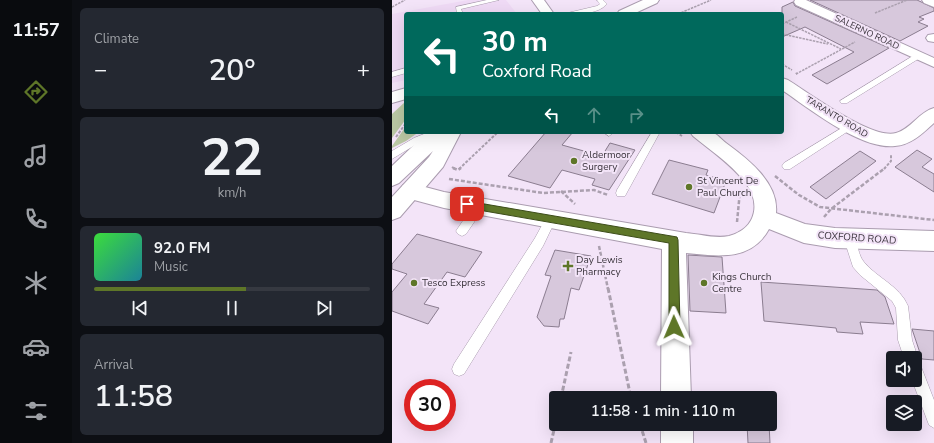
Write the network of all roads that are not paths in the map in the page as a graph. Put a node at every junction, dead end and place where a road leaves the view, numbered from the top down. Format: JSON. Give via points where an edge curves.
{"nodes":[{"id":1,"x":496,"y":0,"type":"edge"},
{"id":2,"x":538,"y":0,"type":"edge"},
{"id":3,"x":600,"y":0,"type":"edge"},
{"id":4,"x":652,"y":0,"type":"edge"},
{"id":5,"x":928,"y":0,"type":"edge"},
{"id":6,"x":800,"y":2,"type":"dead end"},
{"id":7,"x":934,"y":3,"type":"edge"},
{"id":8,"x":459,"y":12,"type":"edge"},
{"id":9,"x":547,"y":12,"type":"edge"},
{"id":10,"x":577,"y":12,"type":"edge"},
{"id":11,"x":627,"y":12,"type":"edge"},
{"id":12,"x":919,"y":56,"type":"junction"},
{"id":13,"x":934,"y":63,"type":"edge"},
{"id":14,"x":404,"y":71,"type":"edge"},
{"id":15,"x":392,"y":75,"type":"edge"},
{"id":16,"x":787,"y":80,"type":"edge"},
{"id":17,"x":404,"y":94,"type":"edge"},
{"id":18,"x":392,"y":98,"type":"edge"},
{"id":19,"x":844,"y":101,"type":"dead end"},
{"id":20,"x":934,"y":114,"type":"edge"},
{"id":21,"x":850,"y":126,"type":"junction"},
{"id":22,"x":433,"y":134,"type":"edge"},
{"id":23,"x":443,"y":134,"type":"edge"},
{"id":24,"x":451,"y":134,"type":"edge"},
{"id":25,"x":655,"y":134,"type":"edge"},
{"id":26,"x":693,"y":135,"type":"edge"},
{"id":27,"x":392,"y":156,"type":"edge"},
{"id":28,"x":787,"y":166,"type":"dead end"},
{"id":29,"x":392,"y":178,"type":"edge"},
{"id":30,"x":401,"y":189,"type":"edge"},
{"id":31,"x":621,"y":193,"type":"road end"},
{"id":32,"x":479,"y":206,"type":"junction"},
{"id":33,"x":392,"y":211,"type":"edge"},
{"id":34,"x":765,"y":218,"type":"junction"},
{"id":35,"x":551,"y":219,"type":"junction"},
{"id":36,"x":462,"y":231,"type":"dead end"},
{"id":37,"x":850,"y":239,"type":"junction"},
{"id":38,"x":674,"y":240,"type":"junction"},
{"id":39,"x":934,"y":241,"type":"edge"},
{"id":40,"x":909,"y":351,"type":"edge"},
{"id":41,"x":459,"y":369,"type":"dead end"},
{"id":42,"x":922,"y":387,"type":"edge"},
{"id":43,"x":676,"y":391,"type":"edge"},
{"id":44,"x":934,"y":420,"type":"edge"},
{"id":45,"x":677,"y":431,"type":"edge"},
{"id":46,"x":677,"y":443,"type":"edge"}],
"edges":[{"from":1,"to":8,"type":"lane","via":[[458,8]]},
{"from":2,"to":9,"type":"street"},
{"from":3,"to":10,"type":"lane","via":[[604,4],[599,8]]},
{"from":4,"to":11,"type":"street"},
{"from":5,"to":7,"type":"street"},
{"from":6,"to":12,"type":"street","name":"SALERNO ROAD"},
{"from":12,"to":13,"type":"street","name":"SALERNO ROAD"},
{"from":12,"to":19,"type":"lane"},
{"from":14,"to":15,"type":"lane"},
{"from":16,"to":21,"type":"street","name":"TARANTO ROAD"},
{"from":17,"to":18,"type":"street"},
{"from":20,"to":21,"type":"street","name":"TARANTO ROAD","via":[[902,138],[895,140],[885,141]]},
{"from":21,"to":28,"type":"lane"},
{"from":22,"to":27,"type":"lane","via":[[417,140]]},
{"from":23,"to":29,"type":"street","via":[[422,149]]},
{"from":24,"to":30,"type":"street","via":[[440,157]]},
{"from":25,"to":31,"type":"lane"},
{"from":26,"to":34,"type":"street","via":[[728,155],[756,182],[766,200]]},
{"from":30,"to":32,"type":"street"},
{"from":30,"to":33,"type":"street"},
{"from":32,"to":35,"type":"street"},
{"from":32,"to":36,"type":"lane"},
{"from":34,"to":37,"type":"street","name":"COXFORD ROAD","via":[[804,234]]},
{"from":34,"to":38,"type":"street","via":[[754,233],[731,245]]},
{"from":35,"to":38,"type":"street"},
{"from":35,"to":41,"type":"lane"},
{"from":37,"to":39,"type":"street","name":"COXFORD ROAD"},
{"from":37,"to":40,"type":"lane","via":[[858,263],[864,271],[896,297],[902,306],[905,340]]},
{"from":38,"to":43,"type":"street"},
{"from":42,"to":44,"type":"lane"},
{"from":45,"to":46,"type":"street"}]}
